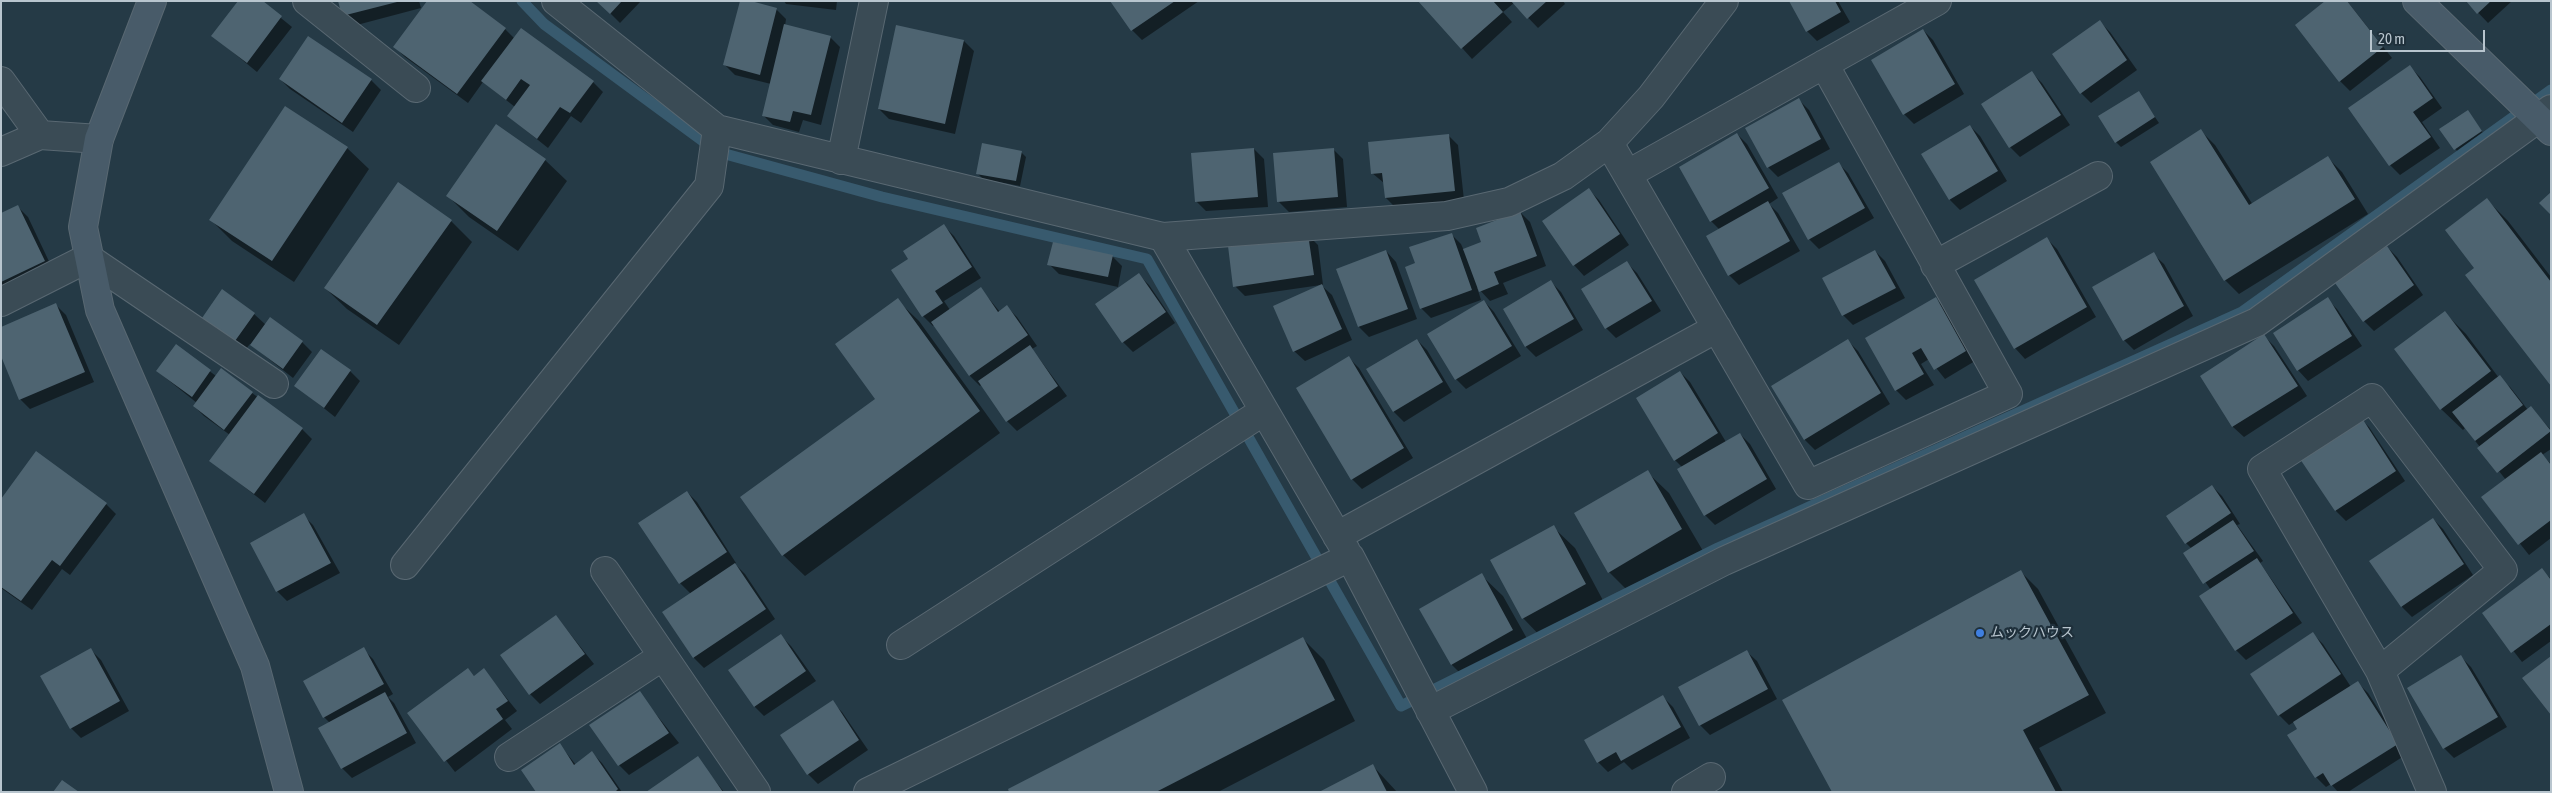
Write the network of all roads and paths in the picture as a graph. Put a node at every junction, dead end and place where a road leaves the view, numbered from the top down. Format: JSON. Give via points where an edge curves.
{"nodes":[{"id":1,"x":152,"y":1,"type":"edge"},
{"id":2,"x":307,"y":1,"type":"edge"},
{"id":3,"x":556,"y":1,"type":"edge"},
{"id":4,"x":874,"y":1,"type":"edge"},
{"id":5,"x":1724,"y":1,"type":"edge"},
{"id":6,"x":1937,"y":1,"type":"edge"},
{"id":7,"x":2417,"y":1,"type":"edge"},
{"id":8,"x":1824,"y":64,"type":"junction"},
{"id":9,"x":1,"y":81,"type":"edge"},
{"id":10,"x":416,"y":88,"type":"dead end"},
{"id":11,"x":2546,"y":119,"type":"edge"},
{"id":12,"x":717,"y":130,"type":"junction"},
{"id":13,"x":40,"y":135,"type":"junction"},
{"id":14,"x":99,"y":139,"type":"junction"},
{"id":15,"x":1609,"y":143,"type":"junction"},
{"id":16,"x":1,"y":152,"type":"edge"},
{"id":17,"x":841,"y":160,"type":"junction"},
{"id":18,"x":1628,"y":174,"type":"junction"},
{"id":19,"x":2098,"y":176,"type":"dead end"},
{"id":20,"x":1163,"y":238,"type":"junction"},
{"id":21,"x":88,"y":258,"type":"junction"},
{"id":22,"x":1935,"y":265,"type":"junction"},
{"id":23,"x":1,"y":302,"type":"edge"},
{"id":24,"x":1717,"y":328,"type":"junction"},
{"id":25,"x":274,"y":384,"type":"dead end"},
{"id":26,"x":1263,"y":412,"type":"junction"},
{"id":27,"x":1344,"y":546,"type":"junction"},
{"id":28,"x":405,"y":565,"type":"dead end"},
{"id":29,"x":605,"y":572,"type":"dead end"},
{"id":30,"x":901,"y":645,"type":"dead end"},
{"id":31,"x":663,"y":656,"type":"junction"},
{"id":32,"x":2380,"y":671,"type":"junction"},
{"id":33,"x":1430,"y":711,"type":"junction"},
{"id":34,"x":509,"y":757,"type":"dead end"},
{"id":35,"x":1711,"y":777,"type":"dead end"},
{"id":36,"x":289,"y":792,"type":"edge"},
{"id":37,"x":756,"y":792,"type":"edge"},
{"id":38,"x":868,"y":792,"type":"edge"},
{"id":39,"x":1473,"y":792,"type":"edge"},
{"id":40,"x":1686,"y":792,"type":"edge"},
{"id":41,"x":2432,"y":792,"type":"edge"}],
"edges":[{"from":1,"to":14,"type":"street"},
{"from":2,"to":10,"type":"street"},
{"from":3,"to":12,"type":"street"},
{"from":4,"to":17,"type":"street"},
{"from":5,"to":15,"type":"street","via":[[1651,97]]},
{"from":6,"to":8,"type":"street"},
{"from":7,"to":11,"type":"street"},
{"from":8,"to":18,"type":"street"},
{"from":8,"to":22,"type":"street"},
{"from":9,"to":13,"type":"street"},
{"from":11,"to":33,"type":"street","via":[[2257,322],[1724,561]]},
{"from":12,"to":17,"type":"street"},
{"from":12,"to":28,"type":"street","via":[[709,186]]},
{"from":13,"to":14,"type":"street"},
{"from":13,"to":16,"type":"street"},
{"from":14,"to":21,"type":"street","via":[[83,227]]},
{"from":15,"to":18,"type":"street"},
{"from":15,"to":20,"type":"street","via":[[1563,176],[1509,202],[1447,216]]},
{"from":17,"to":20,"type":"street"},
{"from":18,"to":24,"type":"street"},
{"from":19,"to":22,"type":"street"},
{"from":20,"to":26,"type":"street"},
{"from":21,"to":23,"type":"street"},
{"from":21,"to":25,"type":"street"},
{"from":21,"to":36,"type":"street","via":[[100,310],[255,666]]},
{"from":22,"to":24,"type":"street","via":[[2008,394],[1808,484]]},
{"from":24,"to":27,"type":"street"},
{"from":26,"to":27,"type":"street"},
{"from":26,"to":30,"type":"street"},
{"from":27,"to":33,"type":"street"},
{"from":27,"to":38,"type":"street"},
{"from":29,"to":31,"type":"street"},
{"from":31,"to":34,"type":"street"},
{"from":31,"to":37,"type":"street"},
{"from":32,"to":32,"type":"street","via":[[2262,469],[2372,398],[2503,570]]},
{"from":32,"to":41,"type":"street"},
{"from":33,"to":39,"type":"street"},
{"from":35,"to":40,"type":"street"}]}
